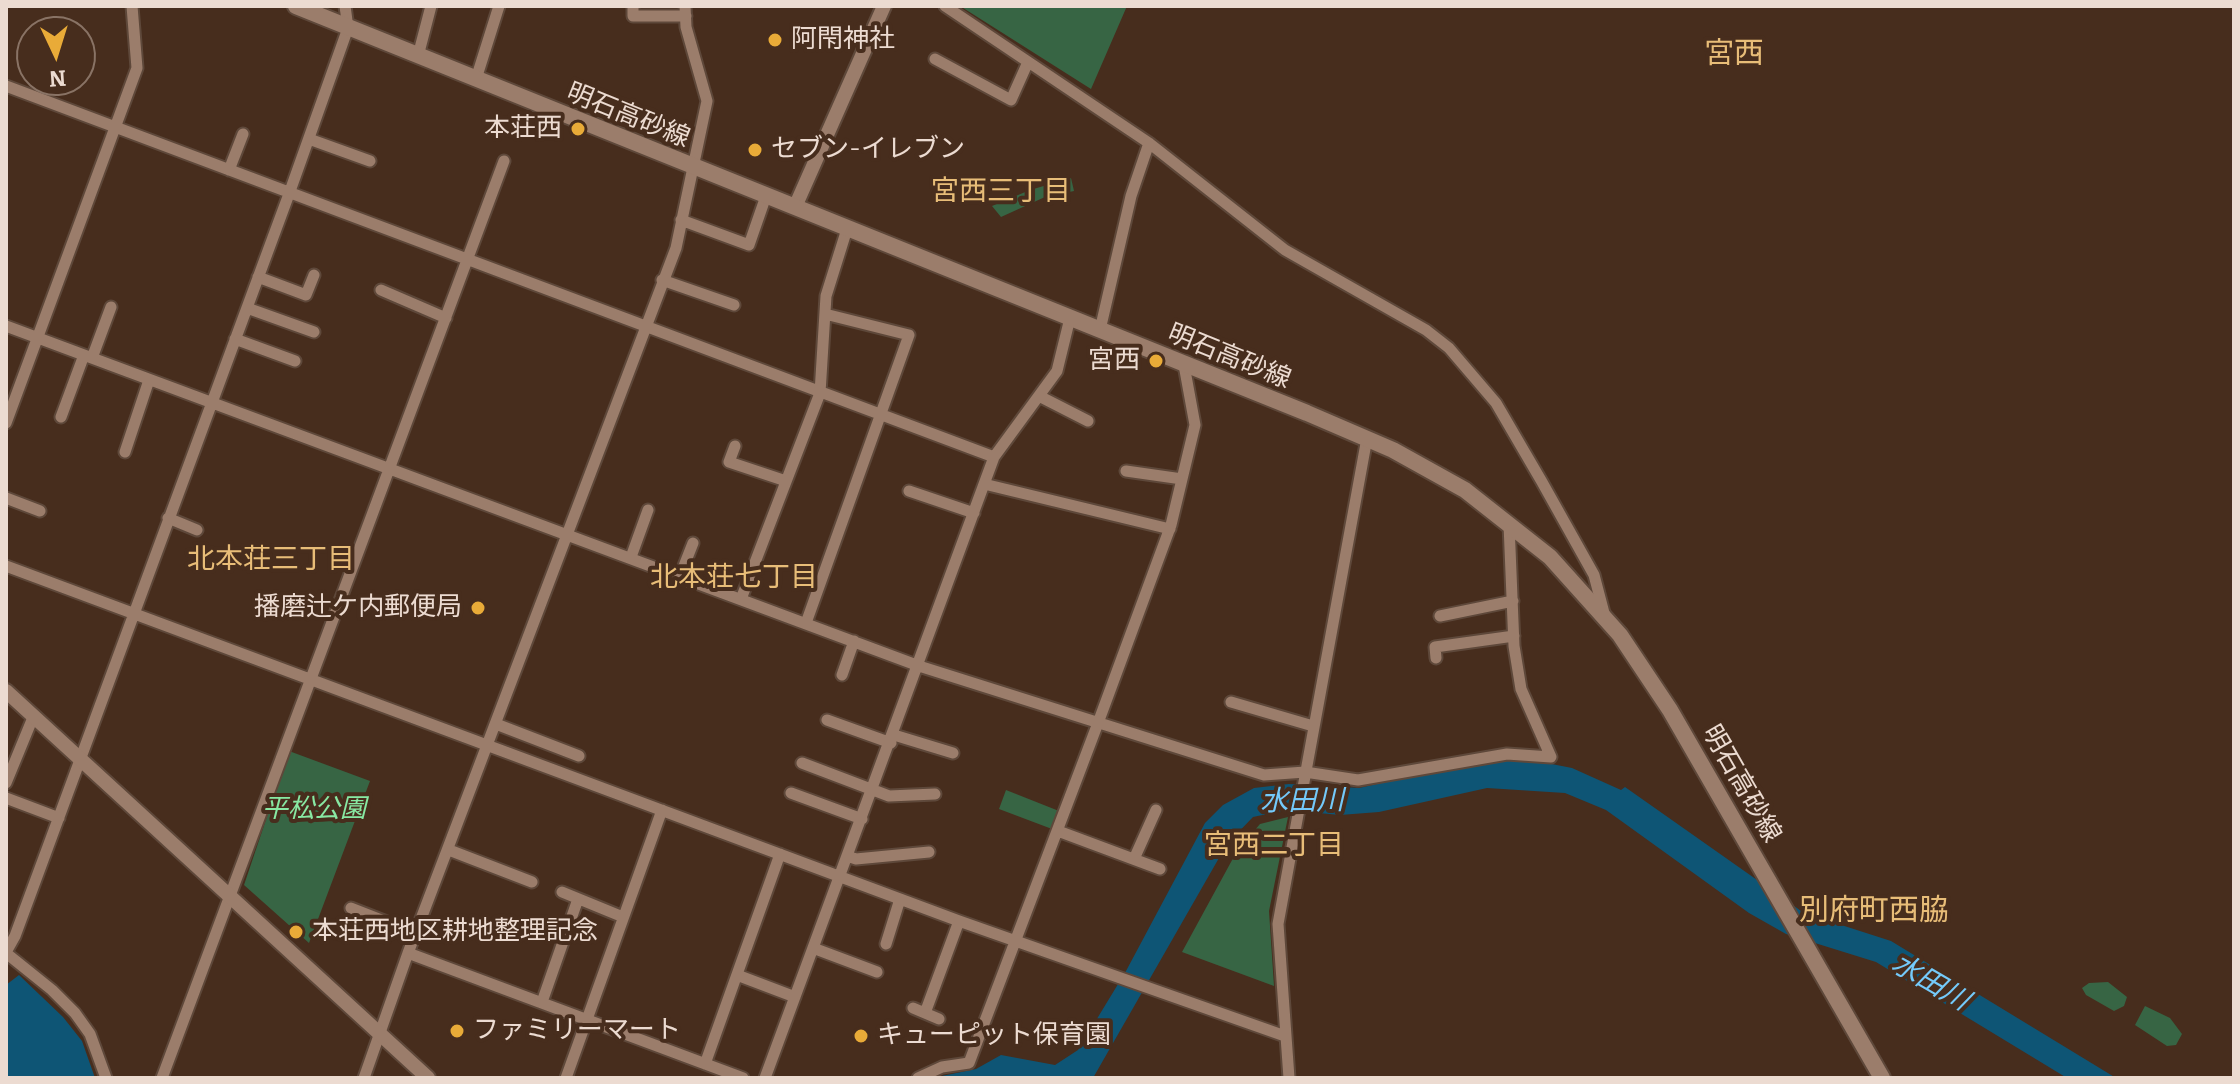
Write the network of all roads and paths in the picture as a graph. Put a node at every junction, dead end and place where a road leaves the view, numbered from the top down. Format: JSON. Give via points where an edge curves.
{"nodes":[{"id":1,"x":132,"y":6,"type":"edge"},
{"id":2,"x":296,"y":6,"type":"edge"},
{"id":3,"x":345,"y":6,"type":"edge"},
{"id":4,"x":431,"y":6,"type":"edge"},
{"id":5,"x":499,"y":6,"type":"edge"},
{"id":6,"x":633,"y":6,"type":"edge"},
{"id":7,"x":884,"y":6,"type":"edge"},
{"id":8,"x":945,"y":6,"type":"edge"},
{"id":9,"x":685,"y":11,"type":"edge"},
{"id":10,"x":348,"y":28,"type":"junction"},
{"id":11,"x":418,"y":56,"type":"junction"},
{"id":12,"x":935,"y":59,"type":"dead end"},
{"id":13,"x":1028,"y":62,"type":"junction"},
{"id":14,"x":476,"y":79,"type":"junction"},
{"id":15,"x":6,"y":86,"type":"edge"},
{"id":16,"x":118,"y":126,"type":"junction"},
{"id":17,"x":243,"y":134,"type":"dead end"},
{"id":18,"x":309,"y":139,"type":"junction"},
{"id":19,"x":1149,"y":143,"type":"junction"},
{"id":20,"x":370,"y":161,"type":"dead end"},
{"id":21,"x":504,"y":161,"type":"dead end"},
{"id":22,"x":693,"y":168,"type":"junction"},
{"id":23,"x":229,"y":170,"type":"junction"},
{"id":24,"x":289,"y":194,"type":"junction"},
{"id":25,"x":766,"y":196,"type":"junction"},
{"id":26,"x":795,"y":207,"type":"junction"},
{"id":27,"x":681,"y":220,"type":"junction"},
{"id":28,"x":847,"y":229,"type":"junction"},
{"id":29,"x":468,"y":259,"type":"junction"},
{"id":30,"x":314,"y":275,"type":"dead end"},
{"id":31,"x":258,"y":277,"type":"junction"},
{"id":32,"x":662,"y":280,"type":"junction"},
{"id":33,"x":381,"y":290,"type":"dead end"},
{"id":34,"x":734,"y":305,"type":"dead end"},
{"id":35,"x":111,"y":307,"type":"dead end"},
{"id":36,"x":247,"y":308,"type":"junction"},
{"id":37,"x":825,"y":314,"type":"junction"},
{"id":38,"x":446,"y":318,"type":"junction"},
{"id":39,"x":1070,"y":318,"type":"junction"},
{"id":40,"x":644,"y":324,"type":"junction"},
{"id":41,"x":6,"y":326,"type":"edge"},
{"id":42,"x":1100,"y":330,"type":"junction"},
{"id":43,"x":314,"y":332,"type":"dead end"},
{"id":44,"x":37,"y":337,"type":"junction"},
{"id":45,"x":235,"y":339,"type":"junction"},
{"id":46,"x":88,"y":357,"type":"junction"},
{"id":47,"x":295,"y":361,"type":"dead end"},
{"id":48,"x":1184,"y":365,"type":"junction"},
{"id":49,"x":149,"y":380,"type":"junction"},
{"id":50,"x":820,"y":393,"type":"junction"},
{"id":51,"x":1039,"y":396,"type":"junction"},
{"id":52,"x":211,"y":403,"type":"junction"},
{"id":53,"x":881,"y":415,"type":"junction"},
{"id":54,"x":61,"y":417,"type":"dead end"},
{"id":55,"x":1088,"y":421,"type":"dead end"},
{"id":56,"x":6,"y":423,"type":"edge"},
{"id":57,"x":1367,"y":438,"type":"junction"},
{"id":58,"x":735,"y":446,"type":"dead end"},
{"id":59,"x":125,"y":452,"type":"dead end"},
{"id":60,"x":994,"y":457,"type":"junction"},
{"id":61,"x":390,"y":468,"type":"junction"},
{"id":62,"x":1126,"y":471,"type":"dead end"},
{"id":63,"x":1182,"y":479,"type":"junction"},
{"id":64,"x":786,"y":481,"type":"junction"},
{"id":65,"x":984,"y":484,"type":"junction"},
{"id":66,"x":909,"y":491,"type":"dead end"},
{"id":67,"x":6,"y":498,"type":"edge"},
{"id":68,"x":648,"y":510,"type":"dead end"},
{"id":69,"x":40,"y":511,"type":"dead end"},
{"id":70,"x":974,"y":513,"type":"junction"},
{"id":71,"x":168,"y":518,"type":"junction"},
{"id":72,"x":1509,"y":524,"type":"junction"},
{"id":73,"x":1170,"y":529,"type":"junction"},
{"id":74,"x":197,"y":530,"type":"dead end"},
{"id":75,"x":568,"y":533,"type":"junction"},
{"id":76,"x":693,"y":543,"type":"dead end"},
{"id":77,"x":631,"y":557,"type":"junction"},
{"id":78,"x":6,"y":566,"type":"edge"},
{"id":79,"x":680,"y":576,"type":"junction"},
{"id":80,"x":741,"y":599,"type":"junction"},
{"id":81,"x":1513,"y":601,"type":"junction"},
{"id":82,"x":133,"y":611,"type":"junction"},
{"id":83,"x":1604,"y":613,"type":"junction"},
{"id":84,"x":1440,"y":616,"type":"dead end"},
{"id":85,"x":806,"y":623,"type":"junction"},
{"id":86,"x":1514,"y":636,"type":"junction"},
{"id":87,"x":854,"y":641,"type":"junction"},
{"id":88,"x":1436,"y":658,"type":"dead end"},
{"id":89,"x":919,"y":666,"type":"junction"},
{"id":90,"x":842,"y":675,"type":"dead end"},
{"id":91,"x":312,"y":678,"type":"junction"},
{"id":92,"x":6,"y":691,"type":"edge"},
{"id":93,"x":1231,"y":702,"type":"dead end"},
{"id":94,"x":34,"y":715,"type":"junction"},
{"id":95,"x":827,"y":720,"type":"dead end"},
{"id":96,"x":1098,"y":723,"type":"junction"},
{"id":97,"x":496,"y":724,"type":"junction"},
{"id":98,"x":1313,"y":726,"type":"junction"},
{"id":99,"x":892,"y":739,"type":"junction"},
{"id":100,"x":488,"y":744,"type":"junction"},
{"id":101,"x":953,"y":753,"type":"dead end"},
{"id":102,"x":579,"y":756,"type":"dead end"},
{"id":103,"x":80,"y":757,"type":"junction"},
{"id":104,"x":802,"y":763,"type":"dead end"},
{"id":105,"x":1305,"y":772,"type":"junction"},
{"id":106,"x":6,"y":783,"type":"edge"},
{"id":107,"x":873,"y":790,"type":"junction"},
{"id":108,"x":791,"y":793,"type":"dead end"},
{"id":109,"x":935,"y":794,"type":"dead end"},
{"id":110,"x":6,"y":798,"type":"edge"},
{"id":111,"x":662,"y":810,"type":"junction"},
{"id":112,"x":1156,"y":810,"type":"dead end"},
{"id":113,"x":59,"y":818,"type":"junction"},
{"id":114,"x":862,"y":819,"type":"junction"},
{"id":115,"x":1058,"y":831,"type":"junction"},
{"id":116,"x":449,"y":850,"type":"junction"},
{"id":117,"x":929,"y":852,"type":"dead end"},
{"id":118,"x":780,"y":854,"type":"junction"},
{"id":119,"x":847,"y":856,"type":"junction"},
{"id":120,"x":1134,"y":859,"type":"junction"},
{"id":121,"x":1160,"y":869,"type":"dead end"},
{"id":122,"x":839,"y":877,"type":"junction"},
{"id":123,"x":532,"y":882,"type":"dead end"},
{"id":124,"x":562,"y":892,"type":"dead end"},
{"id":125,"x":231,"y":898,"type":"junction"},
{"id":126,"x":578,"y":899,"type":"junction"},
{"id":127,"x":900,"y":899,"type":"junction"},
{"id":128,"x":351,"y":908,"type":"dead end"},
{"id":129,"x":623,"y":917,"type":"junction"},
{"id":130,"x":959,"y":921,"type":"junction"},
{"id":131,"x":415,"y":933,"type":"junction"},
{"id":132,"x":1016,"y":941,"type":"junction"},
{"id":133,"x":886,"y":944,"type":"dead end"},
{"id":134,"x":813,"y":948,"type":"junction"},
{"id":135,"x":6,"y":952,"type":"edge"},
{"id":136,"x":408,"y":953,"type":"junction"},
{"id":137,"x":877,"y":972,"type":"dead end"},
{"id":138,"x":737,"y":975,"type":"junction"},
{"id":139,"x":795,"y":997,"type":"junction"},
{"id":140,"x":542,"y":1002,"type":"junction"},
{"id":141,"x":913,"y":1008,"type":"dead end"},
{"id":142,"x":925,"y":1013,"type":"junction"},
{"id":143,"x":587,"y":1018,"type":"junction"},
{"id":144,"x":939,"y":1019,"type":"dead end"},
{"id":145,"x":380,"y":1034,"type":"junction"},
{"id":146,"x":1285,"y":1036,"type":"junction"},
{"id":147,"x":705,"y":1064,"type":"junction"},
{"id":148,"x":106,"y":1078,"type":"edge"},
{"id":149,"x":162,"y":1078,"type":"edge"},
{"id":150,"x":364,"y":1078,"type":"edge"},
{"id":151,"x":428,"y":1078,"type":"edge"},
{"id":152,"x":566,"y":1078,"type":"edge"},
{"id":153,"x":743,"y":1078,"type":"edge"},
{"id":154,"x":765,"y":1078,"type":"edge"},
{"id":155,"x":918,"y":1078,"type":"edge"},
{"id":156,"x":1289,"y":1078,"type":"edge"},
{"id":157,"x":1882,"y":1078,"type":"edge"}],
"edges":[{"from":1,"to":16,"type":"street","via":[[137,68]]},
{"from":2,"to":10,"type":"main road","name":"明石高砂線"},
{"from":3,"to":10,"type":"street"},
{"from":4,"to":11,"type":"street"},
{"from":5,"to":14,"type":"street"},
{"from":6,"to":9,"type":"street","via":[[633,16]]},
{"from":7,"to":26,"type":"street"},
{"from":8,"to":13,"type":"street"},
{"from":9,"to":22,"type":"street","via":[[707,101]]},
{"from":10,"to":11,"type":"main road","name":"明石高砂線"},
{"from":10,"to":18,"type":"street"},
{"from":11,"to":14,"type":"main road","name":"明石高砂線"},
{"from":12,"to":13,"type":"street","via":[[1011,100]]},
{"from":13,"to":19,"type":"street"},
{"from":14,"to":22,"type":"main road","name":"明石高砂線"},
{"from":15,"to":16,"type":"street"},
{"from":16,"to":23,"type":"street"},
{"from":16,"to":44,"type":"street"},
{"from":17,"to":23,"type":"street"},
{"from":18,"to":20,"type":"street"},
{"from":18,"to":24,"type":"street"},
{"from":19,"to":42,"type":"street"},
{"from":19,"to":83,"type":"street","via":[[1285,250],[1449,348],[1496,403],[1594,575]]},
{"from":21,"to":29,"type":"street"},
{"from":22,"to":25,"type":"main road","name":"明石高砂線"},
{"from":22,"to":27,"type":"street"},
{"from":23,"to":24,"type":"street"},
{"from":24,"to":29,"type":"street"},
{"from":24,"to":31,"type":"street"},
{"from":25,"to":26,"type":"main road","name":"明石高砂線"},
{"from":25,"to":27,"type":"street","via":[[749,245]]},
{"from":26,"to":28,"type":"main road","name":"明石高砂線"},
{"from":27,"to":32,"type":"street"},
{"from":28,"to":37,"type":"street"},
{"from":28,"to":39,"type":"main road","name":"明石高砂線"},
{"from":29,"to":38,"type":"street"},
{"from":29,"to":40,"type":"street"},
{"from":30,"to":31,"type":"street","via":[[306,295]]},
{"from":31,"to":36,"type":"street"},
{"from":32,"to":34,"type":"street"},
{"from":32,"to":40,"type":"street"},
{"from":33,"to":38,"type":"street"},
{"from":35,"to":46,"type":"street"},
{"from":36,"to":43,"type":"street"},
{"from":36,"to":45,"type":"street"},
{"from":37,"to":50,"type":"street"},
{"from":37,"to":53,"type":"street","via":[[909,335]]},
{"from":38,"to":61,"type":"street"},
{"from":39,"to":42,"type":"main road","name":"明石高砂線"},
{"from":39,"to":51,"type":"street","via":[[1057,371]]},
{"from":40,"to":50,"type":"street"},
{"from":40,"to":75,"type":"street"},
{"from":41,"to":44,"type":"street"},
{"from":42,"to":48,"type":"main road","name":"明石高砂線"},
{"from":44,"to":46,"type":"street"},
{"from":44,"to":56,"type":"street"},
{"from":45,"to":47,"type":"street"},
{"from":45,"to":52,"type":"street"},
{"from":46,"to":49,"type":"street"},
{"from":46,"to":54,"type":"street"},
{"from":48,"to":57,"type":"main road","name":"明石高砂線"},
{"from":48,"to":63,"type":"street","via":[[1195,425]]},
{"from":49,"to":52,"type":"street"},
{"from":49,"to":59,"type":"street"},
{"from":50,"to":53,"type":"street"},
{"from":50,"to":64,"type":"street"},
{"from":51,"to":55,"type":"street"},
{"from":51,"to":60,"type":"street"},
{"from":52,"to":61,"type":"street"},
{"from":52,"to":71,"type":"street"},
{"from":53,"to":60,"type":"street"},
{"from":53,"to":85,"type":"street"},
{"from":57,"to":72,"type":"main road","name":"明石高砂線","via":[[1465,490]]},
{"from":57,"to":98,"type":"street"},
{"from":58,"to":64,"type":"street","via":[[729,462]]},
{"from":60,"to":65,"type":"street"},
{"from":61,"to":75,"type":"street"},
{"from":61,"to":91,"type":"street"},
{"from":62,"to":63,"type":"street"},
{"from":63,"to":73,"type":"street"},
{"from":64,"to":80,"type":"street"},
{"from":65,"to":70,"type":"street"},
{"from":65,"to":73,"type":"street"},
{"from":66,"to":70,"type":"street"},
{"from":67,"to":69,"type":"street"},
{"from":68,"to":77,"type":"street"},
{"from":70,"to":89,"type":"street"},
{"from":71,"to":74,"type":"street"},
{"from":71,"to":82,"type":"street"},
{"from":72,"to":81,"type":"street"},
{"from":72,"to":83,"type":"main road","name":"明石高砂線"},
{"from":73,"to":96,"type":"street"},
{"from":75,"to":77,"type":"street"},
{"from":75,"to":97,"type":"street"},
{"from":76,"to":79,"type":"street"},
{"from":77,"to":79,"type":"street"},
{"from":78,"to":82,"type":"street"},
{"from":79,"to":80,"type":"street"},
{"from":80,"to":85,"type":"street"},
{"from":81,"to":84,"type":"street"},
{"from":81,"to":86,"type":"street"},
{"from":82,"to":91,"type":"street"},
{"from":82,"to":103,"type":"street"},
{"from":83,"to":157,"type":"main road","name":"明石高砂線","via":[[1670,710]]},
{"from":85,"to":87,"type":"street"},
{"from":86,"to":88,"type":"street","via":[[1451,649],[1435,647]]},
{"from":86,"to":105,"type":"street","via":[[1521,689],[1551,757],[1492,755],[1358,780]]},
{"from":87,"to":89,"type":"street"},
{"from":87,"to":90,"type":"street"},
{"from":89,"to":96,"type":"street"},
{"from":89,"to":99,"type":"street"},
{"from":91,"to":100,"type":"street"},
{"from":91,"to":125,"type":"street"},
{"from":92,"to":94,"type":"street"},
{"from":93,"to":98,"type":"street"},
{"from":94,"to":103,"type":"street"},
{"from":94,"to":106,"type":"street"},
{"from":95,"to":99,"type":"street"},
{"from":96,"to":105,"type":"street","via":[[1264,775]]},
{"from":96,"to":115,"type":"street"},
{"from":97,"to":100,"type":"street"},
{"from":97,"to":102,"type":"street"},
{"from":98,"to":105,"type":"street"},
{"from":99,"to":101,"type":"street"},
{"from":99,"to":107,"type":"street"},
{"from":100,"to":111,"type":"street"},
{"from":100,"to":116,"type":"street"},
{"from":103,"to":113,"type":"street"},
{"from":103,"to":125,"type":"street"},
{"from":104,"to":107,"type":"street"},
{"from":105,"to":146,"type":"street","via":[[1278,924]]},
{"from":107,"to":109,"type":"street","via":[[889,796]]},
{"from":107,"to":114,"type":"street"},
{"from":108,"to":114,"type":"street"},
{"from":110,"to":113,"type":"street"},
{"from":111,"to":118,"type":"street"},
{"from":111,"to":129,"type":"street"},
{"from":112,"to":120,"type":"street"},
{"from":113,"to":135,"type":"street"},
{"from":114,"to":119,"type":"street"},
{"from":115,"to":120,"type":"street"},
{"from":115,"to":132,"type":"street"},
{"from":116,"to":123,"type":"street"},
{"from":116,"to":131,"type":"street"},
{"from":117,"to":119,"type":"street"},
{"from":118,"to":122,"type":"street"},
{"from":118,"to":138,"type":"street"},
{"from":119,"to":122,"type":"street"},
{"from":120,"to":121,"type":"street"},
{"from":122,"to":127,"type":"street"},
{"from":122,"to":134,"type":"street"},
{"from":124,"to":126,"type":"street"},
{"from":125,"to":145,"type":"street"},
{"from":125,"to":149,"type":"street"},
{"from":126,"to":129,"type":"street"},
{"from":126,"to":140,"type":"street"},
{"from":127,"to":130,"type":"street"},
{"from":127,"to":133,"type":"street"},
{"from":128,"to":131,"type":"street"},
{"from":129,"to":143,"type":"street"},
{"from":130,"to":132,"type":"street"},
{"from":130,"to":142,"type":"street"},
{"from":131,"to":136,"type":"street"},
{"from":132,"to":146,"type":"street"},
{"from":132,"to":155,"type":"street","via":[[969,1063]]},
{"from":134,"to":137,"type":"street"},
{"from":134,"to":139,"type":"street"},
{"from":135,"to":148,"type":"street","via":[[75,1013],[90,1034]]},
{"from":136,"to":140,"type":"street"},
{"from":136,"to":145,"type":"street"},
{"from":138,"to":139,"type":"street"},
{"from":138,"to":147,"type":"street"},
{"from":139,"to":154,"type":"street"},
{"from":140,"to":143,"type":"street"},
{"from":141,"to":142,"type":"street"},
{"from":142,"to":144,"type":"street"},
{"from":143,"to":147,"type":"street"},
{"from":143,"to":152,"type":"street"},
{"from":145,"to":150,"type":"street"},
{"from":145,"to":151,"type":"street"},
{"from":146,"to":156,"type":"street"},
{"from":147,"to":153,"type":"street"}]}
